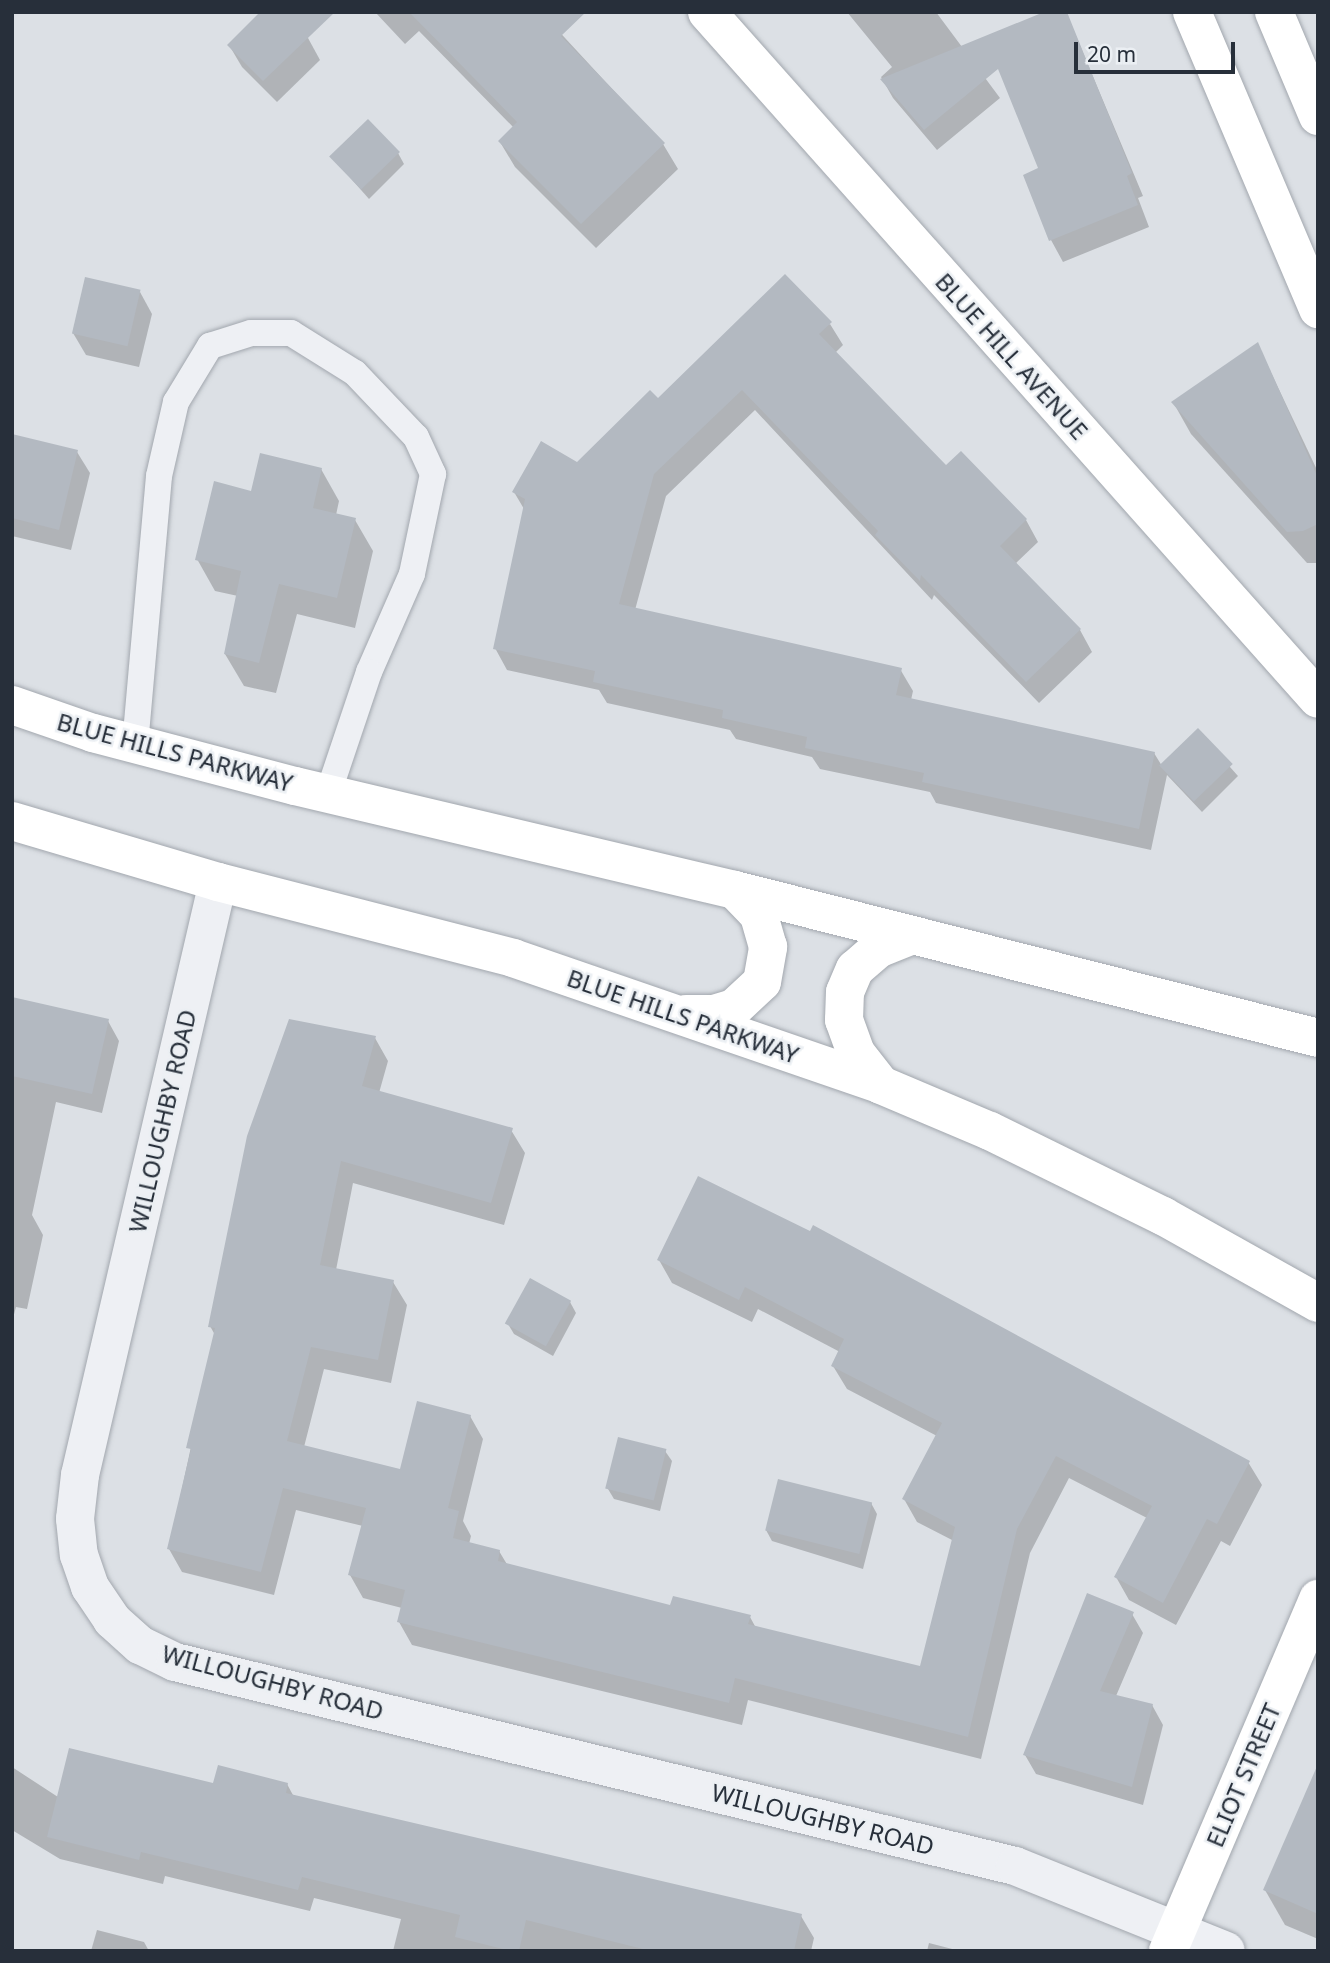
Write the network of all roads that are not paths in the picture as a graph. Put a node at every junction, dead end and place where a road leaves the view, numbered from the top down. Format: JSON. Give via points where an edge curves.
{"nodes":[{"id":1,"x":706,"y":12,"type":"edge"},
{"id":2,"x":1192,"y":12,"type":"edge"},
{"id":3,"x":1274,"y":12,"type":"edge"},
{"id":4,"x":1318,"y":116,"type":"edge"},
{"id":5,"x":1318,"y":309,"type":"edge"},
{"id":6,"x":1318,"y":699,"type":"edge"},
{"id":7,"x":12,"y":705,"type":"edge"},
{"id":8,"x":135,"y":745,"type":"junction"},
{"id":9,"x":328,"y":794,"type":"junction"},
{"id":10,"x":12,"y":821,"type":"edge"},
{"id":11,"x":218,"y":882,"type":"junction"},
{"id":12,"x":735,"y":890,"type":"junction"},
{"id":13,"x":912,"y":934,"type":"junction"},
{"id":14,"x":680,"y":1014,"type":"junction"},
{"id":15,"x":1318,"y":1038,"type":"edge"},
{"id":16,"x":881,"y":1085,"type":"junction"},
{"id":17,"x":1318,"y":1303,"type":"edge"},
{"id":18,"x":1318,"y":1599,"type":"edge"},
{"id":19,"x":1172,"y":1940,"type":"edge"},
{"id":20,"x":1226,"y":1951,"type":"edge"}],
"edges":[{"from":1,"to":6,"type":"main road","name":"BLUE HILL AVENUE"},
{"from":2,"to":5,"type":"main road"},
{"from":3,"to":4,"type":"main road"},
{"from":7,"to":8,"type":"main road","name":"BLUE HILLS PARKWAY"},
{"from":8,"to":9,"type":"main road","name":"BLUE HILLS PARKWAY"},
{"from":8,"to":9,"type":"lane","via":[[159,475],[176,402],[211,346],[251,332],[290,333],[355,373],[416,437],[433,474],[412,575],[369,672]]},
{"from":9,"to":12,"type":"main road","name":"BLUE HILLS PARKWAY"},
{"from":10,"to":11,"type":"main road","name":"BLUE HILLS PARKWAY"},
{"from":11,"to":14,"type":"main road","name":"BLUE HILLS PARKWAY","via":[[513,958]]},
{"from":11,"to":19,"type":"street","name":"WILLOUGHBY ROAD","via":[[80,1475],[75,1518],[79,1555],[90,1587],[112,1620],[140,1645],[175,1662],[1015,1866]]},
{"from":12,"to":13,"type":"main road","name":"BLUE HILLS PARKWAY"},
{"from":12,"to":14,"type":"main road","via":[[759,915],[768,947],[762,982],[734,1008],[714,1014]]},
{"from":13,"to":15,"type":"main road","name":"BLUE HILLS PARKWAY"},
{"from":13,"to":16,"type":"main road","via":[[878,949],[855,969],[845,992],[844,1020],[856,1053]]},
{"from":14,"to":16,"type":"main road","name":"BLUE HILLS PARKWAY"},
{"from":16,"to":17,"type":"main road","name":"BLUE HILLS PARKWAY","via":[[990,1131],[1163,1216]]},
{"from":18,"to":19,"type":"main road","name":"ELIOT STREET"},
{"from":19,"to":20,"type":"street","name":"WILLOUGHBY ROAD"}]}
